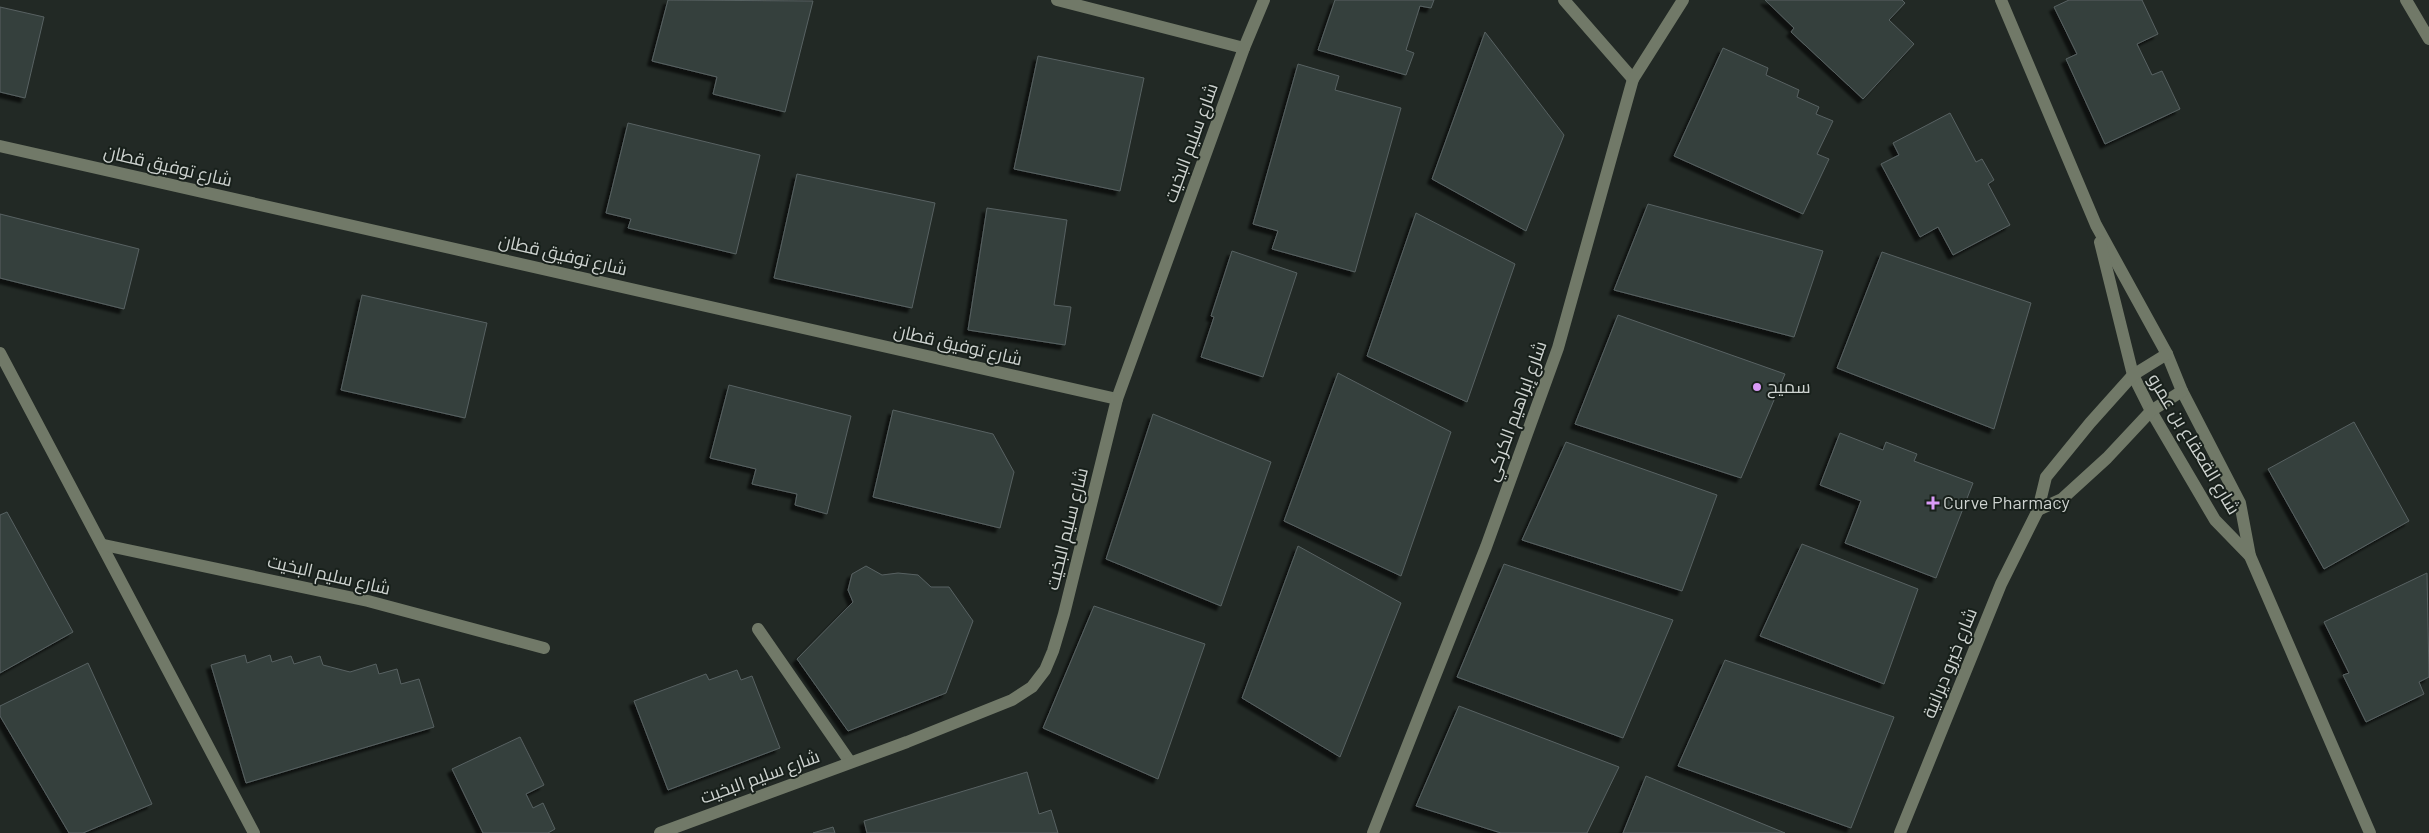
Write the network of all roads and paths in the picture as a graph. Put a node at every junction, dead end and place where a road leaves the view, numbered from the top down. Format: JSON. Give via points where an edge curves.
{"nodes":[{"id":1,"x":1057,"y":0,"type":"edge"},
{"id":2,"x":1264,"y":0,"type":"edge"},
{"id":3,"x":1564,"y":0,"type":"edge"},
{"id":4,"x":1683,"y":0,"type":"edge"},
{"id":5,"x":2001,"y":0,"type":"edge"},
{"id":6,"x":2406,"y":0,"type":"edge"},
{"id":7,"x":2429,"y":39,"type":"edge"},
{"id":8,"x":1244,"y":48,"type":"junction"},
{"id":9,"x":1633,"y":79,"type":"junction"},
{"id":10,"x":0,"y":146,"type":"edge"},
{"id":11,"x":2096,"y":225,"type":"junction"},
{"id":12,"x":0,"y":353,"type":"edge"},
{"id":13,"x":2167,"y":354,"type":"junction"},
{"id":14,"x":2133,"y":375,"type":"junction"},
{"id":15,"x":2182,"y":391,"type":"junction"},
{"id":16,"x":1118,"y":399,"type":"junction"},
{"id":17,"x":2151,"y":411,"type":"junction"},
{"id":18,"x":2038,"y":510,"type":"junction"},
{"id":19,"x":104,"y":545,"type":"junction"},
{"id":20,"x":2250,"y":556,"type":"junction"},
{"id":21,"x":758,"y":629,"type":"dead end"},
{"id":22,"x":544,"y":648,"type":"dead end"},
{"id":23,"x":850,"y":762,"type":"junction"},
{"id":24,"x":254,"y":833,"type":"edge"},
{"id":25,"x":660,"y":833,"type":"edge"},
{"id":26,"x":1373,"y":833,"type":"edge"},
{"id":27,"x":1900,"y":833,"type":"edge"},
{"id":28,"x":2370,"y":833,"type":"edge"}],
"edges":[{"from":1,"to":8,"type":"street"},
{"from":2,"to":8,"type":"street","name":"شارع سليم البخيت"},
{"from":3,"to":9,"type":"street"},
{"from":4,"to":9,"type":"street","name":"شارع إبراهيم الكركي"},
{"from":5,"to":11,"type":"street","name":"شارع القعقاع بن عمرو"},
{"from":6,"to":7,"type":"street"},
{"from":8,"to":16,"type":"street","name":"شارع سليم البخيت"},
{"from":9,"to":26,"type":"street","name":"شارع إبراهيم الكركي","via":[[1558,348],[1486,547]]},
{"from":10,"to":16,"type":"street","name":"شارع توفيق قطان"},
{"from":11,"to":13,"type":"street","name":"شارع القعقاع بن عمرو"},
{"from":11,"to":14,"type":"street","name":"شارع القعقاع بن عمرو"},
{"from":12,"to":19,"type":"street"},
{"from":13,"to":14,"type":"street","name":"شارع خيرو ديرانية"},
{"from":13,"to":15,"type":"street","name":"شارع القعقاع بن عمرو"},
{"from":14,"to":17,"type":"street","name":"شارع القعقاع بن عمرو"},
{"from":14,"to":18,"type":"street","name":"شارع خيرو ديرانية","via":[[2046,477]]},
{"from":15,"to":17,"type":"street"},
{"from":15,"to":20,"type":"street","name":"شارع القعقاع بن عمرو","via":[[2240,503]]},
{"from":16,"to":23,"type":"street","name":"شارع سليم البخيت","via":[[1053,651],[1032,687],[1012,700]]},
{"from":17,"to":18,"type":"street","via":[[2062,499]]},
{"from":17,"to":20,"type":"street","name":"شارع القعقاع بن عمرو","via":[[2215,520]]},
{"from":18,"to":27,"type":"street","name":"شارع خيرو ديرانية","via":[[2001,584]]},
{"from":19,"to":22,"type":"street","name":"شارع سليم البخيت","via":[[368,601]]},
{"from":19,"to":24,"type":"street"},
{"from":20,"to":28,"type":"street","name":"شارع القعقاع بن عمرو"},
{"from":21,"to":23,"type":"street"},
{"from":23,"to":25,"type":"street","name":"شارع سليم البخيت"}]}
